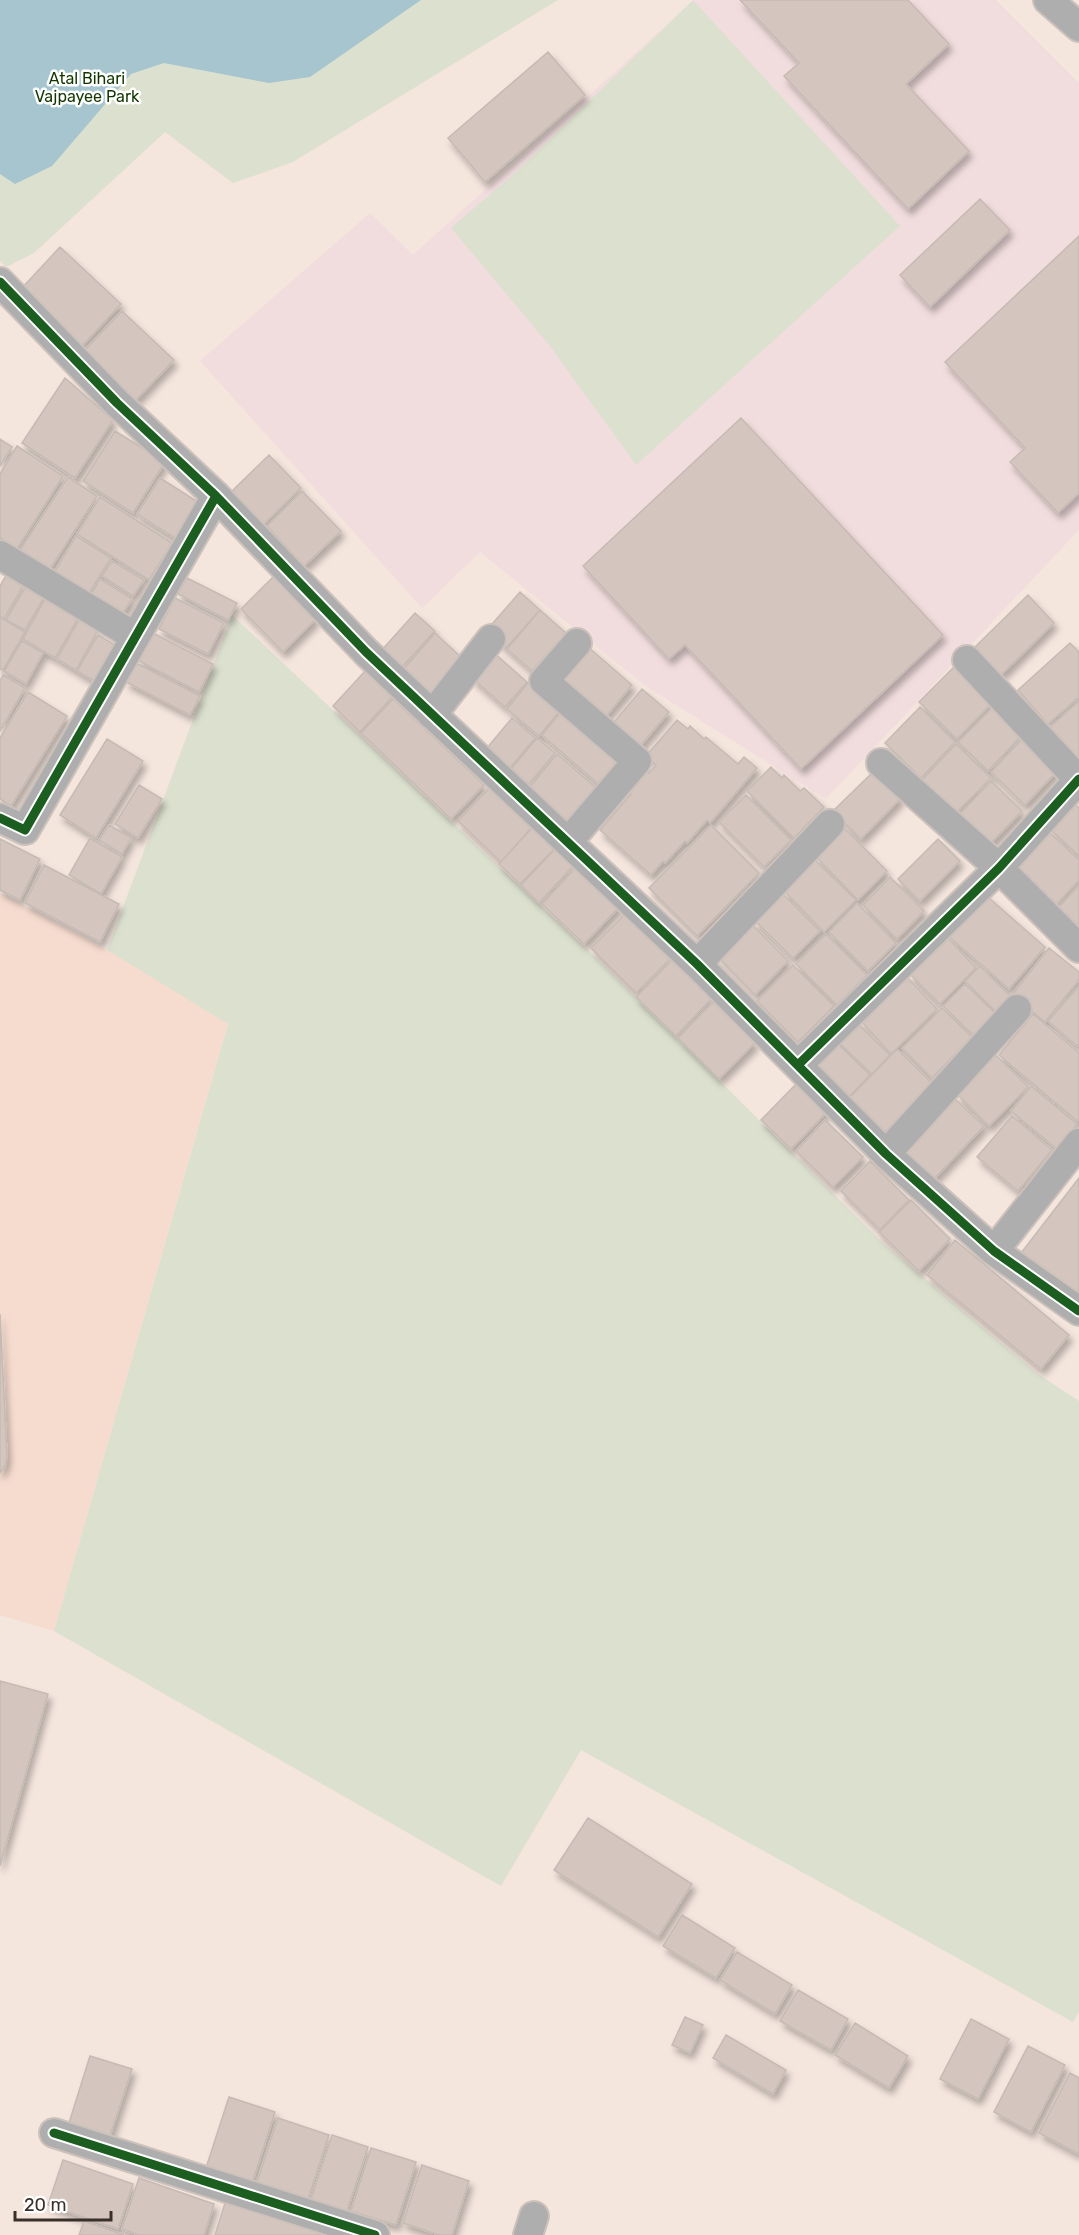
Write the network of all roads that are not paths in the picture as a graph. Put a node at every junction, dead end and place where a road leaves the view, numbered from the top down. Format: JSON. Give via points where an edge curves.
{"nodes":[{"id":1,"x":1048,"y":0,"type":"edge"},
{"id":2,"x":1079,"y":27,"type":"edge"},
{"id":3,"x":0,"y":282,"type":"edge"},
{"id":4,"x":216,"y":496,"type":"junction"},
{"id":5,"x":0,"y":556,"type":"edge"},
{"id":6,"x":134,"y":636,"type":"junction"},
{"id":7,"x":491,"y":639,"type":"dead end"},
{"id":8,"x":577,"y":643,"type":"dead end"},
{"id":9,"x":967,"y":660,"type":"dead end"},
{"id":10,"x":432,"y":715,"type":"junction"},
{"id":11,"x":881,"y":763,"type":"dead end"},
{"id":12,"x":1079,"y":779,"type":"edge"},
{"id":13,"x":0,"y":818,"type":"edge"},
{"id":14,"x":830,"y":824,"type":"dead end"},
{"id":15,"x":568,"y":842,"type":"junction"},
{"id":16,"x":999,"y":868,"type":"junction"},
{"id":17,"x":1079,"y":948,"type":"edge"},
{"id":18,"x":697,"y":964,"type":"junction"},
{"id":19,"x":1017,"y":1009,"type":"dead end"},
{"id":20,"x":798,"y":1065,"type":"junction"},
{"id":21,"x":1079,"y":1143,"type":"edge"},
{"id":22,"x":886,"y":1154,"type":"junction"},
{"id":23,"x":994,"y":1251,"type":"junction"},
{"id":24,"x":1079,"y":1311,"type":"edge"},
{"id":25,"x":54,"y":2133,"type":"dead end"},
{"id":26,"x":375,"y":2235,"type":"edge"}],
"edges":[{"from":1,"to":2,"type":"street"},
{"from":3,"to":4,"type":"street","via":[[117,403]]},
{"from":4,"to":6,"type":"street"},
{"from":4,"to":10,"type":"street"},
{"from":5,"to":6,"type":"street"},
{"from":6,"to":13,"type":"street","via":[[24,830]]},
{"from":7,"to":10,"type":"street"},
{"from":8,"to":15,"type":"street","via":[[544,681],[637,762]]},
{"from":9,"to":12,"type":"street"},
{"from":10,"to":15,"type":"street"},
{"from":11,"to":16,"type":"street"},
{"from":12,"to":16,"type":"street"},
{"from":14,"to":18,"type":"street"},
{"from":15,"to":18,"type":"street"},
{"from":16,"to":17,"type":"street"},
{"from":16,"to":20,"type":"street"},
{"from":18,"to":20,"type":"street"},
{"from":19,"to":22,"type":"street"},
{"from":20,"to":22,"type":"street"},
{"from":21,"to":23,"type":"street"},
{"from":22,"to":23,"type":"street"},
{"from":23,"to":24,"type":"street"},
{"from":25,"to":26,"type":"street"}]}
